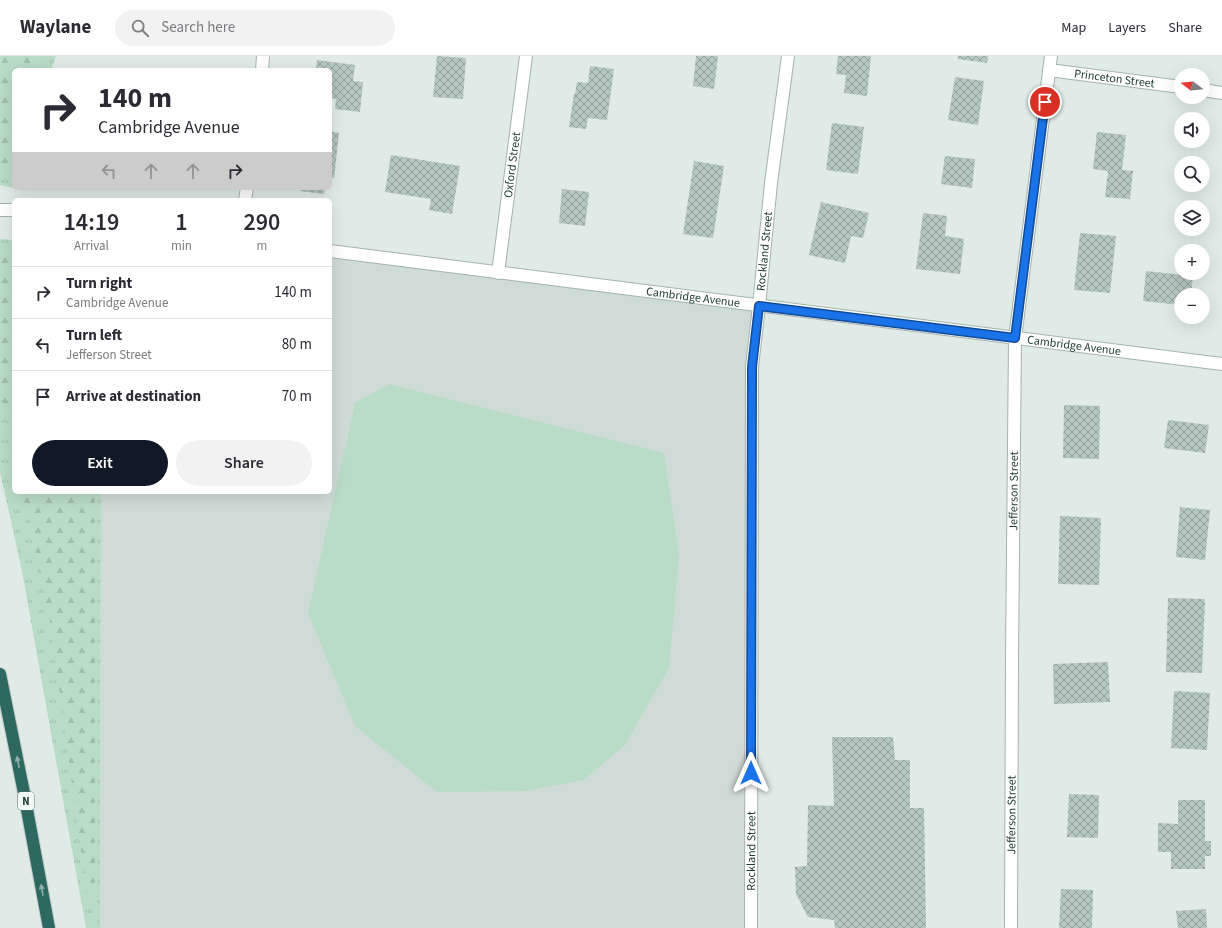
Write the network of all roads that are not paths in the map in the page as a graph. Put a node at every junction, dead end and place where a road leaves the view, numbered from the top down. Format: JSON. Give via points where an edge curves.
{"nodes":[{"id":1,"x":264,"y":56,"type":"edge"},
{"id":2,"x":526,"y":56,"type":"edge"},
{"id":3,"x":788,"y":56,"type":"edge"},
{"id":4,"x":1050,"y":56,"type":"edge"},
{"id":5,"x":262,"y":68,"type":"edge"},
{"id":6,"x":1049,"y":70,"type":"junction"},
{"id":7,"x":1174,"y":86,"type":"edge"},
{"id":8,"x":1210,"y":91,"type":"edge"},
{"id":9,"x":1222,"y":92,"type":"edge"},
{"id":10,"x":0,"y":210,"type":"edge"},
{"id":11,"x":12,"y":210,"type":"edge"},
{"id":12,"x":332,"y":251,"type":"edge"},
{"id":13,"x":498,"y":273,"type":"junction"},
{"id":14,"x":759,"y":306,"type":"junction"},
{"id":15,"x":1015,"y":338,"type":"junction"},
{"id":16,"x":1222,"y":364,"type":"edge"},
{"id":17,"x":0,"y":674,"type":"edge"},
{"id":18,"x":49,"y":928,"type":"edge"},
{"id":19,"x":751,"y":928,"type":"edge"},
{"id":20,"x":1011,"y":928,"type":"edge"}],
"edges":[{"from":1,"to":5,"type":"street"},
{"from":2,"to":13,"type":"street","name":"Oxford Street"},
{"from":3,"to":14,"type":"street","name":"Rockland Street","via":[[771,183]]},
{"from":4,"to":6,"type":"street","name":"Jefferson Street"},
{"from":6,"to":7,"type":"street","name":"Princeton Street"},
{"from":6,"to":15,"type":"street","name":"Jefferson Street"},
{"from":8,"to":9,"type":"street"},
{"from":10,"to":11,"type":"street"},
{"from":12,"to":13,"type":"street","name":"Cambridge Avenue"},
{"from":13,"to":14,"type":"street","name":"Cambridge Avenue"},
{"from":14,"to":15,"type":"street","name":"Cambridge Avenue"},
{"from":14,"to":19,"type":"street","name":"Rockland Street","via":[[752,367]]},
{"from":15,"to":16,"type":"street","name":"Cambridge Avenue"},
{"from":15,"to":20,"type":"street","name":"Jefferson Street"},
{"from":18,"to":17,"type":"highway","number":"N","one_way":true}]}
